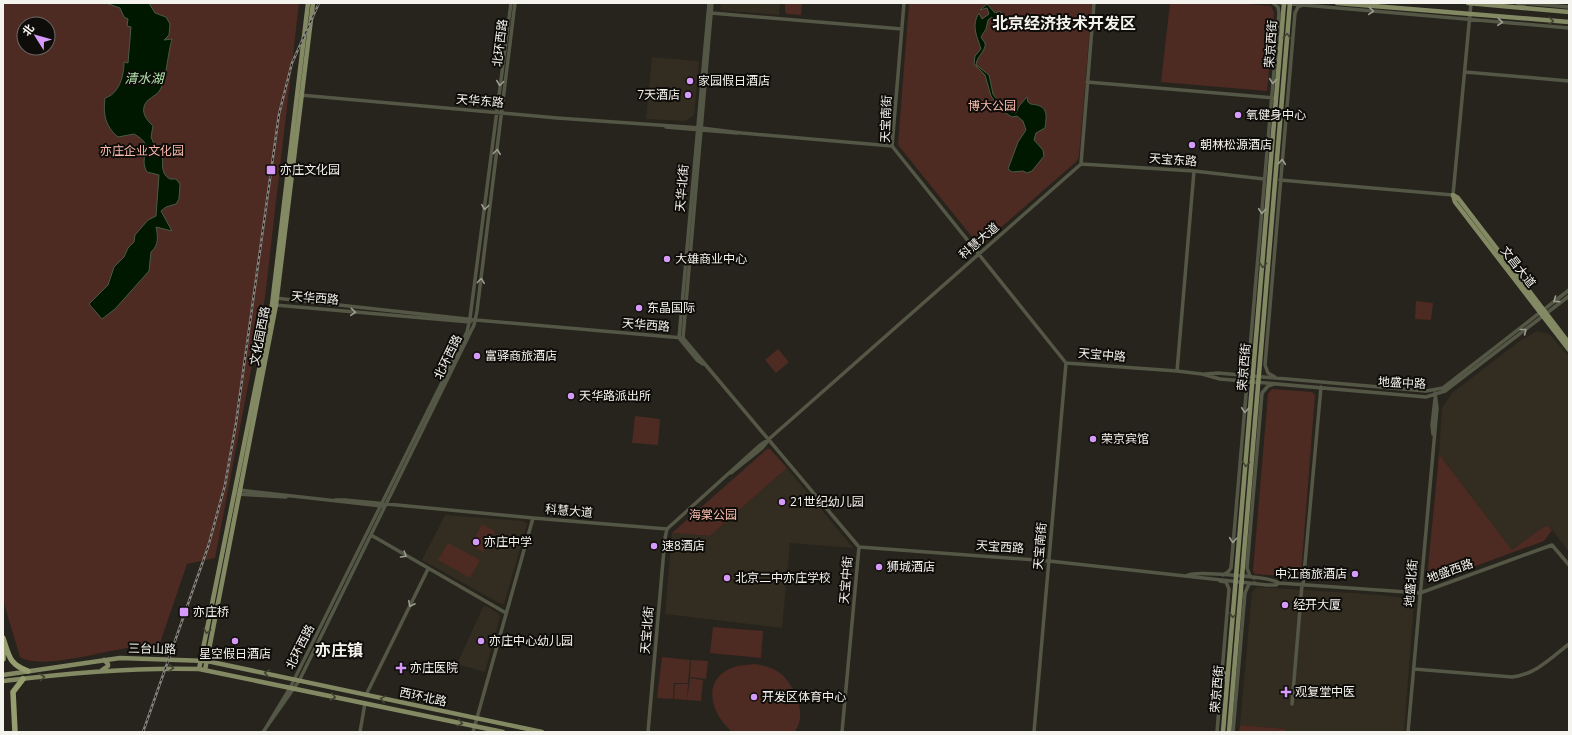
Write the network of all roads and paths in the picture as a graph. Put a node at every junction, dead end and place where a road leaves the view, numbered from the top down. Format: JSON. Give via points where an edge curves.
{"nodes":[{"id":1,"x":308,"y":3,"type":"edge"},
{"id":2,"x":313,"y":3,"type":"edge"},
{"id":3,"x":511,"y":3,"type":"edge"},
{"id":4,"x":515,"y":3,"type":"edge"},
{"id":5,"x":709,"y":3,"type":"edge"},
{"id":6,"x":712,"y":3,"type":"edge"},
{"id":7,"x":904,"y":3,"type":"edge"},
{"id":8,"x":1094,"y":3,"type":"edge"},
{"id":9,"x":1273,"y":3,"type":"edge"},
{"id":10,"x":1280,"y":3,"type":"edge"},
{"id":11,"x":1287,"y":3,"type":"edge"},
{"id":12,"x":1337,"y":3,"type":"edge"},
{"id":13,"x":1470,"y":3,"type":"edge"},
{"id":14,"x":1517,"y":3,"type":"edge"},
{"id":15,"x":1524,"y":3,"type":"edge"},
{"id":16,"x":1303,"y":5,"type":"junction"},
{"id":17,"x":1569,"y":7,"type":"edge"},
{"id":18,"x":1529,"y":9,"type":"junction"},
{"id":19,"x":1416,"y":10,"type":"junction"},
{"id":20,"x":1569,"y":12,"type":"edge"},
{"id":21,"x":711,"y":13,"type":"junction"},
{"id":22,"x":1428,"y":16,"type":"junction"},
{"id":23,"x":1470,"y":17,"type":"junction"},
{"id":24,"x":1569,"y":22,"type":"edge"},
{"id":25,"x":1569,"y":28,"type":"edge"},
{"id":26,"x":902,"y":29,"type":"junction"},
{"id":27,"x":1465,"y":72,"type":"junction"},
{"id":28,"x":1569,"y":81,"type":"edge"},
{"id":29,"x":1087,"y":82,"type":"junction"},
{"id":30,"x":300,"y":95,"type":"junction"},
{"id":31,"x":1271,"y":98,"type":"junction"},
{"id":32,"x":1277,"y":99,"type":"junction"},
{"id":33,"x":496,"y":113,"type":"junction"},
{"id":34,"x":502,"y":113,"type":"junction"},
{"id":35,"x":699,"y":129,"type":"junction"},
{"id":36,"x":892,"y":146,"type":"junction"},
{"id":37,"x":1081,"y":164,"type":"junction"},
{"id":38,"x":1194,"y":171,"type":"junction"},
{"id":39,"x":1264,"y":179,"type":"junction"},
{"id":40,"x":1280,"y":180,"type":"junction"},
{"id":41,"x":1453,"y":195,"type":"junction"},
{"id":42,"x":979,"y":254,"type":"junction"},
{"id":43,"x":1569,"y":290,"type":"edge"},
{"id":44,"x":1569,"y":296,"type":"edge"},
{"id":45,"x":275,"y":298,"type":"junction"},
{"id":46,"x":274,"y":305,"type":"junction"},
{"id":47,"x":1543,"y":313,"type":"junction"},
{"id":48,"x":470,"y":320,"type":"junction"},
{"id":49,"x":476,"y":320,"type":"junction"},
{"id":50,"x":681,"y":338,"type":"junction"},
{"id":51,"x":1569,"y":343,"type":"edge"},
{"id":52,"x":1569,"y":350,"type":"edge"},
{"id":53,"x":1066,"y":363,"type":"junction"},
{"id":54,"x":1176,"y":371,"type":"junction"},
{"id":55,"x":1251,"y":378,"type":"junction"},
{"id":56,"x":1276,"y":378,"type":"junction"},
{"id":57,"x":1260,"y":379,"type":"junction"},
{"id":58,"x":1275,"y":384,"type":"junction"},
{"id":59,"x":1321,"y":387,"type":"junction"},
{"id":60,"x":1435,"y":392,"type":"junction"},
{"id":61,"x":769,"y":439,"type":"junction"},
{"id":62,"x":237,"y":492,"type":"junction"},
{"id":63,"x":383,"y":504,"type":"junction"},
{"id":64,"x":533,"y":518,"type":"junction"},
{"id":65,"x":667,"y":529,"type":"junction"},
{"id":66,"x":371,"y":535,"type":"junction"},
{"id":67,"x":859,"y":547,"type":"junction"},
{"id":68,"x":1049,"y":560,"type":"junction"},
{"id":69,"x":1569,"y":565,"type":"edge"},
{"id":70,"x":428,"y":569,"type":"junction"},
{"id":71,"x":1188,"y":575,"type":"junction"},
{"id":72,"x":1223,"y":575,"type":"junction"},
{"id":73,"x":1209,"y":578,"type":"junction"},
{"id":74,"x":1236,"y":578,"type":"junction"},
{"id":75,"x":1254,"y":578,"type":"junction"},
{"id":76,"x":1242,"y":579,"type":"junction"},
{"id":77,"x":1255,"y":583,"type":"junction"},
{"id":78,"x":1279,"y":583,"type":"junction"},
{"id":79,"x":1302,"y":585,"type":"junction"},
{"id":80,"x":1420,"y":593,"type":"junction"},
{"id":81,"x":506,"y":613,"type":"junction"},
{"id":82,"x":3,"y":638,"type":"edge"},
{"id":83,"x":1569,"y":644,"type":"edge"},
{"id":84,"x":3,"y":652,"type":"edge"},
{"id":85,"x":3,"y":659,"type":"edge"},
{"id":86,"x":104,"y":660,"type":"junction"},
{"id":87,"x":201,"y":660,"type":"junction"},
{"id":88,"x":207,"y":661,"type":"junction"},
{"id":89,"x":199,"y":669,"type":"junction"},
{"id":90,"x":1222,"y":669,"type":"junction"},
{"id":91,"x":1414,"y":669,"type":"junction"},
{"id":92,"x":205,"y":670,"type":"junction"},
{"id":93,"x":28,"y":672,"type":"junction"},
{"id":94,"x":99,"y":672,"type":"junction"},
{"id":95,"x":3,"y":675,"type":"edge"},
{"id":96,"x":23,"y":679,"type":"junction"},
{"id":97,"x":297,"y":680,"type":"junction"},
{"id":98,"x":3,"y":681,"type":"edge"},
{"id":99,"x":1227,"y":682,"type":"junction"},
{"id":100,"x":293,"y":688,"type":"junction"},
{"id":101,"x":366,"y":695,"type":"junction"},
{"id":102,"x":365,"y":703,"type":"junction"},
{"id":103,"x":1292,"y":704,"type":"dead end"},
{"id":104,"x":476,"y":718,"type":"junction"},
{"id":105,"x":474,"y":726,"type":"junction"},
{"id":106,"x":15,"y":732,"type":"edge"},
{"id":107,"x":263,"y":732,"type":"edge"},
{"id":108,"x":360,"y":732,"type":"edge"},
{"id":109,"x":473,"y":732,"type":"edge"},
{"id":110,"x":503,"y":732,"type":"edge"},
{"id":111,"x":542,"y":732,"type":"edge"},
{"id":112,"x":648,"y":732,"type":"edge"},
{"id":113,"x":842,"y":732,"type":"edge"},
{"id":114,"x":1034,"y":732,"type":"edge"},
{"id":115,"x":1217,"y":732,"type":"edge"},
{"id":116,"x":1223,"y":732,"type":"edge"},
{"id":117,"x":1229,"y":732,"type":"edge"},
{"id":118,"x":1233,"y":732,"type":"edge"},
{"id":119,"x":1408,"y":732,"type":"edge"}],
"edges":[{"from":1,"to":30,"type":"main road","name":"文化园西路"},
{"from":2,"to":30,"type":"main road","name":"文化园西路"},
{"from":3,"to":33,"type":"street","name":"北环西路","one_way":true},
{"from":4,"to":34,"type":"street","name":"北环西路"},
{"from":5,"to":35,"type":"street","name":"天华北街"},
{"from":6,"to":21,"type":"street","name":"天华北街"},
{"from":7,"to":26,"type":"street","name":"天宝南街"},
{"from":8,"to":29,"type":"street"},
{"from":9,"to":31,"type":"street","one_way":true,"via":[[1278,7],[1279,13]]},
{"from":10,"to":11,"type":"street"},
{"from":11,"to":16,"type":"street"},
{"from":11,"to":32,"type":"main road","name":"荣京西街"},
{"from":57,"to":11,"type":"main road","name":"荣京西街","one_way":true},
{"from":12,"to":19,"type":"main road"},
{"from":13,"to":18,"type":"main road"},
{"from":13,"to":23,"type":"street"},
{"from":14,"to":18,"type":"street"},
{"from":15,"to":17,"type":"street"},
{"from":16,"to":22,"type":"street","one_way":true},
{"from":40,"to":16,"type":"street","one_way":true,"via":[[1295,13],[1298,7]]},
{"from":18,"to":20,"type":"main road"},
{"from":19,"to":22,"type":"street"},
{"from":19,"to":23,"type":"main road"},
{"from":21,"to":26,"type":"street"},
{"from":21,"to":35,"type":"street","name":"天华北街"},
{"from":22,"to":23,"type":"street"},
{"from":23,"to":24,"type":"main road","one_way":true},
{"from":23,"to":25,"type":"street","one_way":true},
{"from":23,"to":27,"type":"street"},
{"from":26,"to":36,"type":"street","name":"天宝南街"},
{"from":27,"to":28,"type":"street"},
{"from":27,"to":41,"type":"street"},
{"from":29,"to":31,"type":"street"},
{"from":29,"to":37,"type":"street"},
{"from":30,"to":33,"type":"street","name":"天华东路"},
{"from":30,"to":45,"type":"main road","name":"文化园西路"},
{"from":31,"to":32,"type":"street"},
{"from":31,"to":39,"type":"street"},
{"from":32,"to":55,"type":"main road","name":"荣京西街","one_way":true},
{"from":33,"to":34,"type":"street","name":"天华东路"},
{"from":33,"to":48,"type":"street","name":"北环西路","one_way":true},
{"from":34,"to":35,"type":"street","name":"天华东路"},
{"from":49,"to":34,"type":"street","name":"北环西路","one_way":true},
{"from":35,"to":36,"type":"street","name":"天华东路"},
{"from":35,"to":50,"type":"street","name":"天华北街"},
{"from":36,"to":42,"type":"street","name":"天宝南街"},
{"from":37,"to":38,"type":"street","name":"天宝东路"},
{"from":37,"to":42,"type":"street","name":"科慧大道"},
{"from":38,"to":39,"type":"street","name":"天宝东路"},
{"from":38,"to":54,"type":"street"},
{"from":39,"to":55,"type":"street","one_way":true},
{"from":40,"to":41,"type":"street"},
{"from":40,"to":56,"type":"street","via":[[1265,365],[1268,373]]},
{"from":41,"to":47,"type":"main road","name":"文昌大道","via":[[1458,198]]},
{"from":42,"to":53,"type":"street","name":"天宝中路"},
{"from":42,"to":61,"type":"street","name":"科慧大道"},
{"from":43,"to":47,"type":"street","one_way":true},
{"from":44,"to":47,"type":"street"},
{"from":45,"to":46,"type":"main road","name":"文化园西路"},
{"from":45,"to":48,"type":"street","name":"天华西路"},
{"from":46,"to":48,"type":"street","name":"天华西路","one_way":true},
{"from":46,"to":62,"type":"main road","name":"文化园西路"},
{"from":47,"to":51,"type":"main road","name":"文昌大道"},
{"from":47,"to":52,"type":"main road","name":"文昌大道"},
{"from":47,"to":60,"type":"street","name":"地盛中路"},
{"from":48,"to":49,"type":"street","name":"天华西路"},
{"from":48,"to":63,"type":"street","name":"北环西路","via":[[467,332]]},
{"from":49,"to":50,"type":"street","name":"天华西路"},
{"from":49,"to":63,"type":"street","name":"北环西路"},
{"from":50,"to":61,"type":"street","name":"天华西路"},
{"from":53,"to":54,"type":"street","name":"天宝中路"},
{"from":53,"to":68,"type":"street","name":"天宝南街"},
{"from":54,"to":55,"type":"street","name":"天宝中路"},
{"from":55,"to":57,"type":"street","name":"天宝中路"},
{"from":55,"to":72,"type":"street","one_way":true,"via":[[1231,568]]},
{"from":55,"to":74,"type":"main road","name":"荣京西街","one_way":true},
{"from":56,"to":57,"type":"street","name":"地盛中路"},
{"from":56,"to":60,"type":"street","name":"地盛中路"},
{"from":57,"to":58,"type":"street","name":"地盛中路"},
{"from":57,"to":76,"type":"main road","name":"荣京西街"},
{"from":58,"to":59,"type":"street","name":"地盛中路"},
{"from":58,"to":75,"type":"street","via":[[1262,393],[1247,568],[1250,576]]},
{"from":59,"to":60,"type":"street","name":"地盛中路","via":[[1426,397]]},
{"from":59,"to":79,"type":"street"},
{"from":60,"to":80,"type":"street","name":"地盛北街"},
{"from":61,"to":65,"type":"street","name":"科慧大道"},
{"from":61,"to":67,"type":"street","name":"天宝中街"},
{"from":62,"to":63,"type":"street","name":"科慧大道"},
{"from":62,"to":87,"type":"main road","name":"文化园西路","one_way":true},
{"from":62,"to":88,"type":"main road","name":"文化园西路"},
{"from":63,"to":64,"type":"street","name":"科慧大道"},
{"from":63,"to":66,"type":"street","name":"北环西路"},
{"from":63,"to":97,"type":"street","name":"北环西路"},
{"from":64,"to":65,"type":"street","name":"科慧大道"},
{"from":64,"to":81,"type":"street"},
{"from":65,"to":112,"type":"street","name":"天宝北街"},
{"from":66,"to":70,"type":"street","one_way":true},
{"from":66,"to":97,"type":"street","name":"北环西路"},
{"from":67,"to":68,"type":"street","name":"天宝西路"},
{"from":67,"to":113,"type":"street","name":"天宝中街"},
{"from":68,"to":71,"type":"street","name":"天宝西路"},
{"from":68,"to":114,"type":"street","name":"天宝南街"},
{"from":69,"to":80,"type":"street","name":"地盛西路","via":[[1552,545]]},
{"from":70,"to":81,"type":"street"},
{"from":70,"to":101,"type":"street","one_way":true},
{"from":71,"to":72,"type":"street","name":"天宝西路"},
{"from":71,"to":73,"type":"street","name":"天宝西路"},
{"from":72,"to":74,"type":"street","name":"天宝西路"},
{"from":73,"to":74,"type":"street","name":"天宝西路"},
{"from":73,"to":90,"type":"street","via":[[1226,582],[1229,589]]},
{"from":74,"to":76,"type":"street"},
{"from":74,"to":99,"type":"main road","name":"荣京西街","one_way":true},
{"from":75,"to":76,"type":"street","name":"地盛西路"},
{"from":75,"to":78,"type":"street","name":"地盛西路","via":[[1275,580]]},
{"from":76,"to":77,"type":"street","name":"地盛西路"},
{"from":76,"to":117,"type":"main road","name":"荣京西街"},
{"from":77,"to":78,"type":"street","name":"地盛西路"},
{"from":77,"to":118,"type":"street","via":[[1250,584],[1245,593]]},
{"from":78,"to":79,"type":"street","name":"地盛西路"},
{"from":79,"to":80,"type":"street","name":"地盛西路"},
{"from":79,"to":103,"type":"street"},
{"from":80,"to":91,"type":"street","name":"地盛北街"},
{"from":81,"to":104,"type":"street"},
{"from":82,"to":93,"type":"highway","via":[[10,660],[18,668]]},
{"from":83,"to":91,"type":"street","via":[[1536,670],[1524,676]]},
{"from":84,"to":85,"type":"highway"},
{"from":86,"to":87,"type":"main road","name":"三台山路"},
{"from":86,"to":93,"type":"main road","name":"三台山路"},
{"from":86,"to":94,"type":"main road","via":[[108,666]]},
{"from":87,"to":88,"type":"main road","name":"三台山路"},
{"from":87,"to":89,"type":"main road","name":"文化园西路"},
{"from":88,"to":92,"type":"main road","name":"文化园西路"},
{"from":97,"to":88,"type":"main road","name":"三台山路","one_way":true},
{"from":89,"to":92,"type":"main road","name":"三台山路"},
{"from":94,"to":89,"type":"main road","name":"三台山路","one_way":true,"via":[[152,668]]},
{"from":90,"to":99,"type":"main road"},
{"from":90,"to":115,"type":"street"},
{"from":91,"to":119,"type":"street","name":"地盛北街"},
{"from":92,"to":100,"type":"main road","name":"三台山路"},
{"from":93,"to":95,"type":"main road","name":"三台山路"},
{"from":96,"to":94,"type":"main road","name":"三台山路","one_way":true},
{"from":96,"to":98,"type":"main road","name":"三台山路"},
{"from":96,"to":106,"type":"highway","via":[[13,692]]},
{"from":97,"to":100,"type":"street","name":"北环西路"},
{"from":97,"to":101,"type":"main road","name":"西环北路"},
{"from":99,"to":116,"type":"main road","name":"荣京西街"},
{"from":100,"to":102,"type":"main road","name":"西环北路","one_way":true},
{"from":100,"to":107,"type":"street","name":"北环西路"},
{"from":104,"to":101,"type":"main road","name":"西环北路","one_way":true},
{"from":102,"to":105,"type":"main road","name":"西环北路","one_way":true},
{"from":102,"to":108,"type":"street"},
{"from":104,"to":105,"type":"street"},
{"from":104,"to":111,"type":"main road","name":"西环北路"},
{"from":105,"to":109,"type":"street"},
{"from":105,"to":110,"type":"main road","name":"西环北路"}]}
